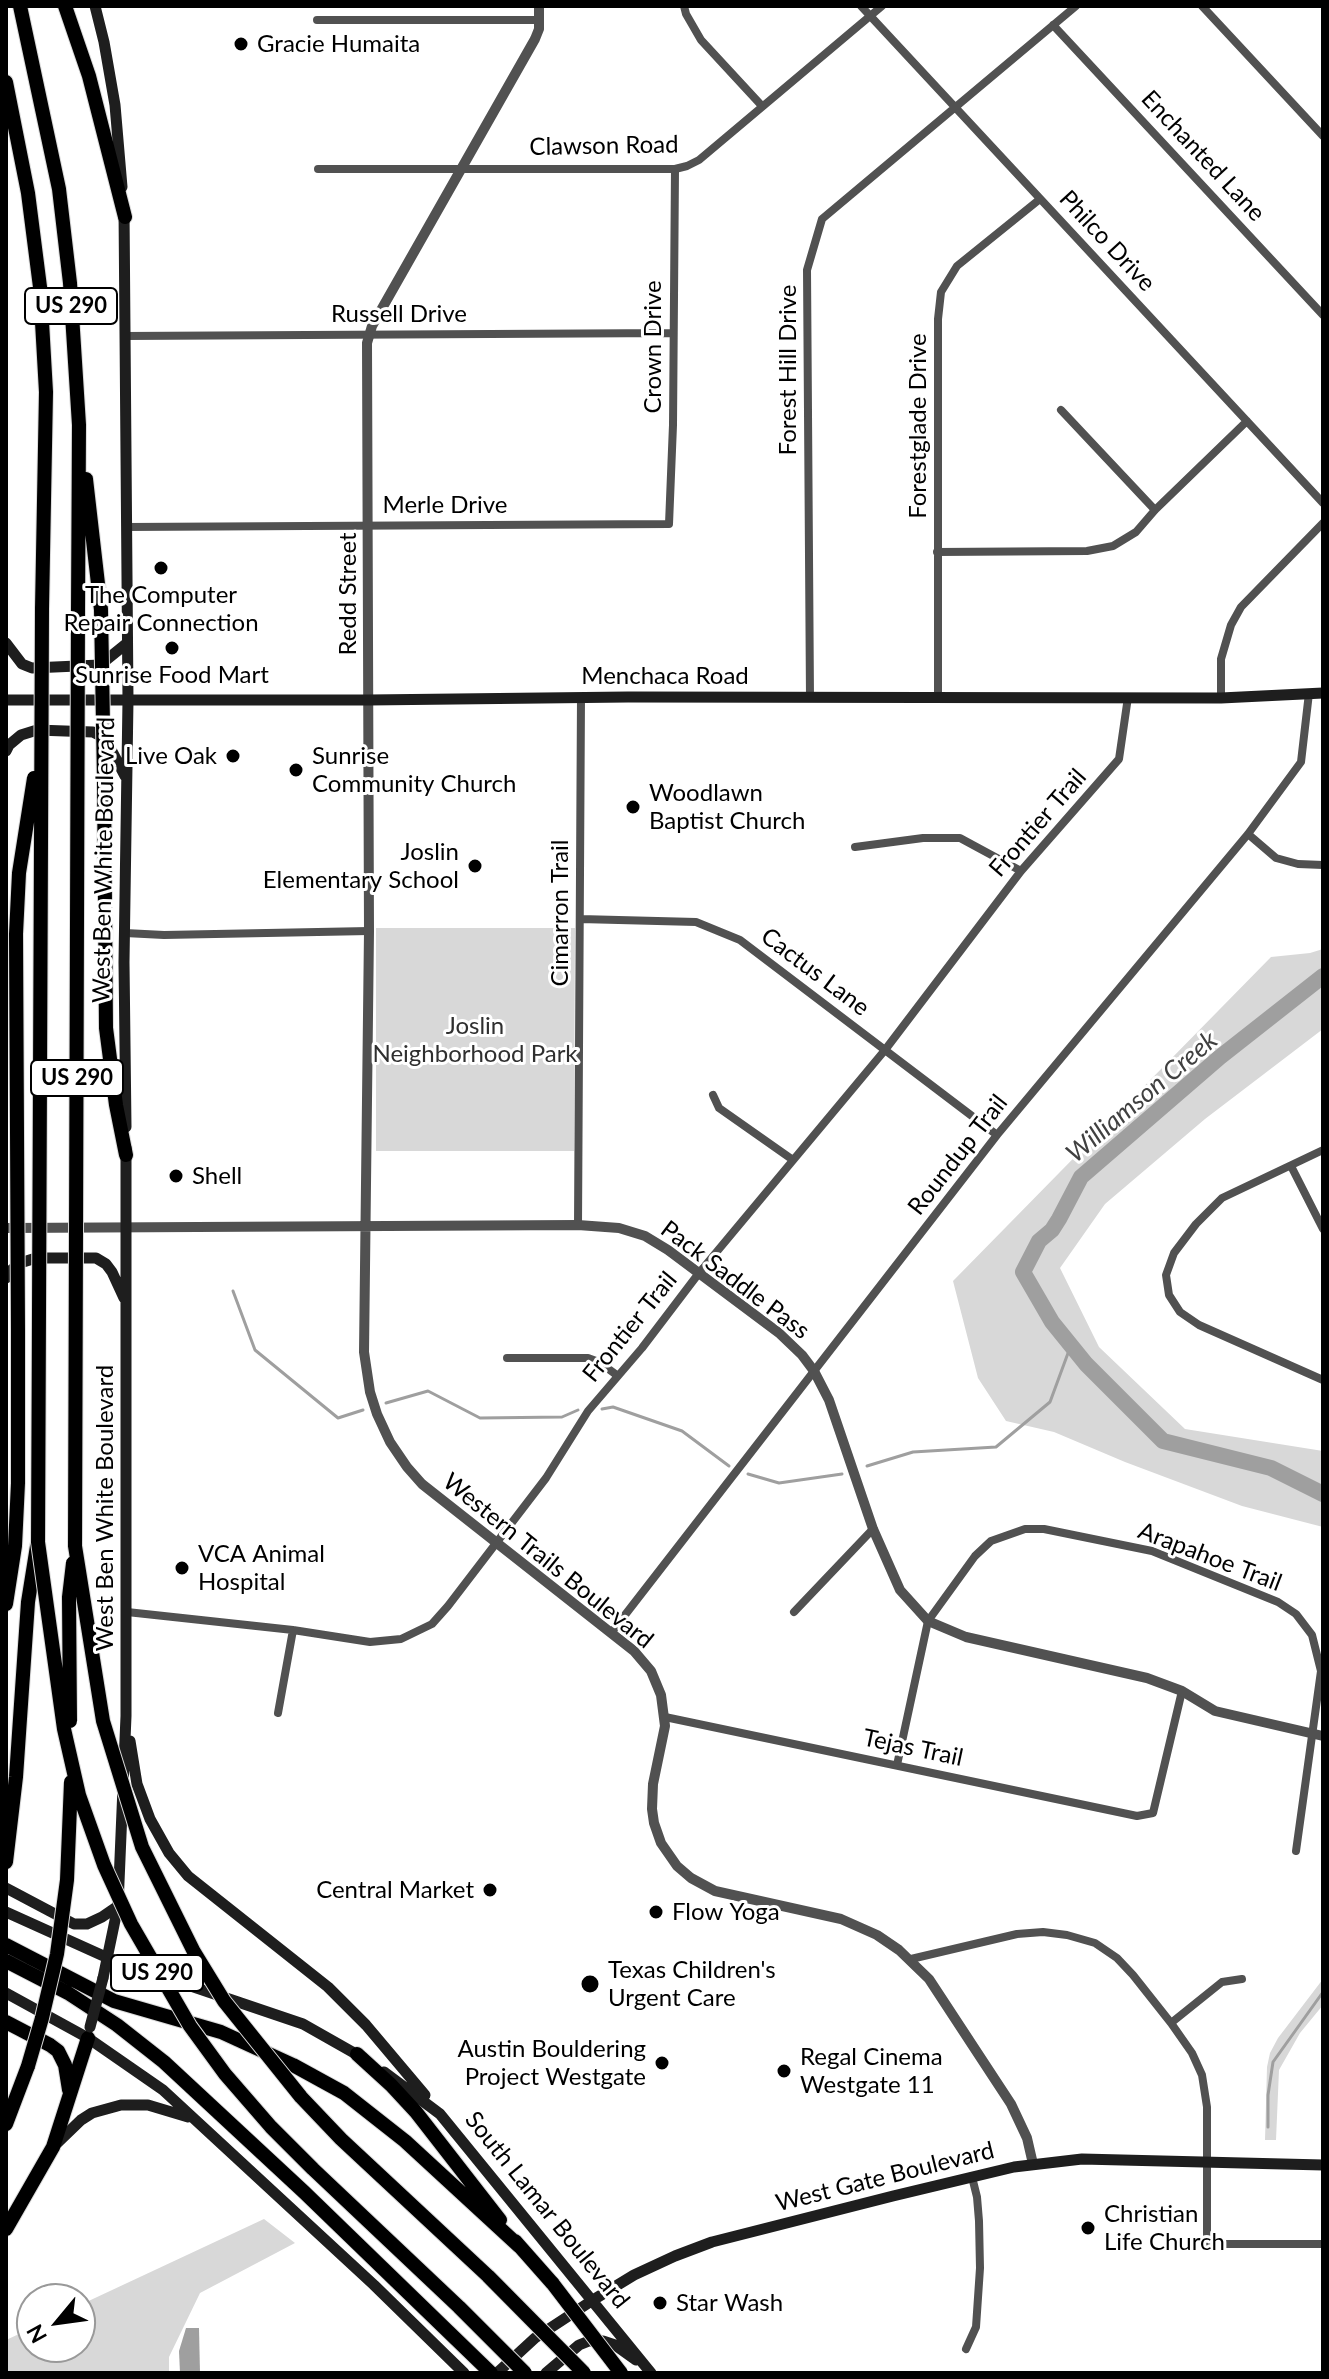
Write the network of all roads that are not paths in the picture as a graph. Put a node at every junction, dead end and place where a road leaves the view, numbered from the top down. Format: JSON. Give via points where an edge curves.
{"nodes":[{"id":1,"x":20,"y":6,"type":"edge"},
{"id":2,"x":65,"y":6,"type":"edge"},
{"id":3,"x":95,"y":6,"type":"edge"},
{"id":4,"x":539,"y":6,"type":"edge"},
{"id":5,"x":684,"y":6,"type":"edge"},
{"id":6,"x":861,"y":6,"type":"edge"},
{"id":7,"x":882,"y":6,"type":"edge"},
{"id":8,"x":1076,"y":6,"type":"edge"},
{"id":9,"x":1202,"y":6,"type":"edge"},
{"id":10,"x":870,"y":16,"type":"junction"},
{"id":11,"x":317,"y":20,"type":"dead end"},
{"id":12,"x":539,"y":20,"type":"junction"},
{"id":13,"x":1053,"y":25,"type":"junction"},
{"id":14,"x":6,"y":82,"type":"edge"},
{"id":15,"x":956,"y":105,"type":"junction"},
{"id":16,"x":762,"y":106,"type":"junction"},
{"id":17,"x":1323,"y":136,"type":"edge"},
{"id":18,"x":462,"y":168,"type":"junction"},
{"id":19,"x":318,"y":169,"type":"dead end"},
{"id":20,"x":675,"y":169,"type":"junction"},
{"id":21,"x":1040,"y":199,"type":"junction"},
{"id":22,"x":125,"y":217,"type":"junction"},
{"id":23,"x":1323,"y":315,"type":"edge"},
{"id":24,"x":673,"y":333,"type":"junction"},
{"id":25,"x":369,"y":335,"type":"junction"},
{"id":26,"x":124,"y":336,"type":"junction"},
{"id":27,"x":1061,"y":410,"type":"dead end"},
{"id":28,"x":1247,"y":421,"type":"junction"},
{"id":29,"x":79,"y":425,"type":"junction"},
{"id":30,"x":1323,"y":503,"type":"edge"},
{"id":31,"x":1155,"y":510,"type":"junction"},
{"id":32,"x":1323,"y":523,"type":"edge"},
{"id":33,"x":669,"y":524,"type":"joint"},
{"id":34,"x":368,"y":526,"type":"junction"},
{"id":35,"x":126,"y":527,"type":"junction"},
{"id":36,"x":937,"y":552,"type":"junction"},
{"id":37,"x":6,"y":643,"type":"edge"},
{"id":38,"x":126,"y":644,"type":"junction"},
{"id":39,"x":1309,"y":693,"type":"junction"},
{"id":40,"x":1323,"y":693,"type":"edge"},
{"id":41,"x":581,"y":697,"type":"junction"},
{"id":42,"x":1128,"y":697,"type":"junction"},
{"id":43,"x":810,"y":698,"type":"junction"},
{"id":44,"x":938,"y":698,"type":"junction"},
{"id":45,"x":1221,"y":698,"type":"junction"},
{"id":46,"x":6,"y":700,"type":"edge"},
{"id":47,"x":128,"y":700,"type":"junction"},
{"id":48,"x":369,"y":700,"type":"junction"},
{"id":49,"x":41,"y":735,"type":"junction"},
{"id":50,"x":6,"y":751,"type":"edge"},
{"id":51,"x":127,"y":780,"type":"junction"},
{"id":52,"x":1248,"y":834,"type":"junction"},
{"id":53,"x":855,"y":847,"type":"dead end"},
{"id":54,"x":1323,"y":865,"type":"edge"},
{"id":55,"x":1021,"y":871,"type":"junction"},
{"id":56,"x":580,"y":919,"type":"junction"},
{"id":57,"x":369,"y":931,"type":"junction"},
{"id":58,"x":125,"y":933,"type":"junction"},
{"id":59,"x":885,"y":1050,"type":"junction"},
{"id":60,"x":713,"y":1095,"type":"dead end"},
{"id":61,"x":997,"y":1135,"type":"junction"},
{"id":62,"x":1323,"y":1150,"type":"edge"},
{"id":63,"x":126,"y":1155,"type":"junction"},
{"id":64,"x":793,"y":1160,"type":"junction"},
{"id":65,"x":1291,"y":1166,"type":"junction"},
{"id":66,"x":578,"y":1225,"type":"junction"},
{"id":67,"x":367,"y":1226,"type":"junction"},
{"id":68,"x":6,"y":1228,"type":"edge"},
{"id":69,"x":127,"y":1228,"type":"junction"},
{"id":70,"x":1323,"y":1229,"type":"edge"},
{"id":71,"x":699,"y":1273,"type":"junction"},
{"id":72,"x":6,"y":1278,"type":"edge"},
{"id":73,"x":126,"y":1303,"type":"junction"},
{"id":74,"x":507,"y":1358,"type":"dead end"},
{"id":75,"x":814,"y":1371,"type":"junction"},
{"id":76,"x":618,"y":1376,"type":"junction"},
{"id":77,"x":1323,"y":1380,"type":"edge"},
{"id":78,"x":873,"y":1529,"type":"junction"},
{"id":79,"x":38,"y":1542,"type":"junction"},
{"id":80,"x":497,"y":1544,"type":"junction"},
{"id":81,"x":75,"y":1546,"type":"junction"},
{"id":82,"x":6,"y":1604,"type":"edge"},
{"id":83,"x":127,"y":1612,"type":"junction"},
{"id":84,"x":794,"y":1612,"type":"dead end"},
{"id":85,"x":928,"y":1621,"type":"junction"},
{"id":86,"x":293,"y":1630,"type":"junction"},
{"id":87,"x":611,"y":1633,"type":"junction"},
{"id":88,"x":1182,"y":1691,"type":"junction"},
{"id":89,"x":278,"y":1713,"type":"dead end"},
{"id":90,"x":126,"y":1716,"type":"junction"},
{"id":91,"x":665,"y":1717,"type":"junction"},
{"id":92,"x":1318,"y":1735,"type":"edge"},
{"id":93,"x":897,"y":1765,"type":"junction"},
{"id":94,"x":1296,"y":1851,"type":"dead end"},
{"id":95,"x":6,"y":1862,"type":"edge"},
{"id":96,"x":6,"y":1888,"type":"edge"},
{"id":97,"x":118,"y":1906,"type":"junction"},
{"id":98,"x":6,"y":1912,"type":"edge"},
{"id":99,"x":6,"y":1945,"type":"edge"},
{"id":100,"x":108,"y":1958,"type":"junction"},
{"id":101,"x":911,"y":1959,"type":"junction"},
{"id":102,"x":6,"y":1961,"type":"edge"},
{"id":103,"x":1242,"y":1979,"type":"dead end"},
{"id":104,"x":6,"y":1993,"type":"edge"},
{"id":105,"x":6,"y":2022,"type":"edge"},
{"id":106,"x":1171,"y":2023,"type":"junction"},
{"id":107,"x":89,"y":2033,"type":"junction"},
{"id":108,"x":357,"y":2054,"type":"junction"},
{"id":109,"x":70,"y":2095,"type":"junction"},
{"id":110,"x":440,"y":2114,"type":"junction"},
{"id":111,"x":193,"y":2118,"type":"junction"},
{"id":112,"x":6,"y":2124,"type":"edge"},
{"id":113,"x":53,"y":2147,"type":"junction"},
{"id":114,"x":1207,"y":2161,"type":"junction"},
{"id":115,"x":1033,"y":2164,"type":"junction"},
{"id":116,"x":1323,"y":2165,"type":"edge"},
{"id":117,"x":972,"y":2177,"type":"junction"},
{"id":118,"x":6,"y":2229,"type":"edge"},
{"id":119,"x":1323,"y":2244,"type":"edge"},
{"id":120,"x":519,"y":2246,"type":"junction"},
{"id":121,"x":593,"y":2300,"type":"junction"},
{"id":122,"x":966,"y":2349,"type":"dead end"},
{"id":123,"x":649,"y":2370,"type":"edge"},
{"id":124,"x":464,"y":2373,"type":"edge"},
{"id":125,"x":491,"y":2373,"type":"edge"},
{"id":126,"x":497,"y":2373,"type":"edge"},
{"id":127,"x":525,"y":2373,"type":"edge"},
{"id":128,"x":546,"y":2373,"type":"edge"},
{"id":129,"x":584,"y":2373,"type":"edge"},
{"id":130,"x":621,"y":2373,"type":"edge"}],
"edges":[{"from":1,"to":29,"type":"highway","number":"US 290","via":[[59,189]]},
{"from":2,"to":22,"type":"highway"},
{"from":3,"to":22,"type":"main road","name":"West Ben White Boulevard","via":[[115,105]]},
{"from":4,"to":12,"type":"street","name":"Redd Street"},
{"from":5,"to":16,"type":"street","via":[[701,40]]},
{"from":6,"to":10,"type":"street","name":"Philco Drive"},
{"from":7,"to":10,"type":"street","name":"Clawson Road"},
{"from":8,"to":13,"type":"street","name":"Forest Hill Drive"},
{"from":9,"to":17,"type":"street"},
{"from":10,"to":15,"type":"street","name":"Philco Drive"},
{"from":10,"to":16,"type":"street","name":"Clawson Road"},
{"from":11,"to":12,"type":"street"},
{"from":12,"to":18,"type":"street","name":"Redd Street","via":[[535,39]]},
{"from":13,"to":15,"type":"street","name":"Forest Hill Drive"},
{"from":13,"to":23,"type":"street","name":"Enchanted Lane"},
{"from":14,"to":49,"type":"highway","number":"US 290","bridge":true,"via":[[28,193],[46,392]]},
{"from":15,"to":21,"type":"street","name":"Philco Drive"},
{"from":15,"to":43,"type":"street","name":"Forest Hill Drive","via":[[822,219],[807,270]]},
{"from":16,"to":20,"type":"street","name":"Clawson Road","via":[[699,160]]},
{"from":18,"to":19,"type":"street","name":"Clawson Road"},
{"from":18,"to":20,"type":"street","name":"Clawson Road"},
{"from":18,"to":25,"type":"street","name":"Redd Street"},
{"from":20,"to":24,"type":"street","name":"Crown Drive"},
{"from":21,"to":28,"type":"street","name":"Philco Drive"},
{"from":21,"to":36,"type":"street","name":"Forestglade Drive","via":[[957,266],[941,292]]},
{"from":22,"to":26,"type":"main road","name":"West Ben White Boulevard"},
{"from":24,"to":25,"type":"street","name":"Russell Drive"},
{"from":24,"to":33,"type":"street","name":"Crown Drive"},
{"from":25,"to":26,"type":"street","name":"Russell Drive"},
{"from":25,"to":34,"type":"street","name":"Redd Street"},
{"from":26,"to":35,"type":"main road","name":"West Ben White Boulevard"},
{"from":27,"to":31,"type":"street"},
{"from":28,"to":30,"type":"street","name":"Philco Drive"},
{"from":28,"to":31,"type":"street"},
{"from":29,"to":63,"type":"highway","bridge":true,"via":[[101,610],[106,1028]]},
{"from":29,"to":81,"type":"highway","number":"US 290","bridge":true},
{"from":31,"to":36,"type":"street","via":[[1136,532],[1113,546],[1087,551]]},
{"from":32,"to":45,"type":"street","via":[[1241,607],[1221,659]]},
{"from":33,"to":34,"type":"street","name":"Merle Drive"},
{"from":34,"to":35,"type":"street","name":"Merle Drive"},
{"from":34,"to":48,"type":"street","name":"Redd Street"},
{"from":35,"to":38,"type":"main road","name":"West Ben White Boulevard"},
{"from":36,"to":44,"type":"street","name":"Forestglade Drive"},
{"from":37,"to":38,"type":"main road","via":[[22,664],[32,668],[100,665]]},
{"from":38,"to":47,"type":"main road","name":"West Ben White Boulevard"},
{"from":39,"to":40,"type":"main road","name":"Menchaca Road"},
{"from":39,"to":45,"type":"main road","name":"Menchaca Road"},
{"from":39,"to":52,"type":"street","name":"Roundup Trail","via":[[1301,762]]},
{"from":41,"to":43,"type":"main road","name":"Menchaca Road"},
{"from":41,"to":48,"type":"main road","name":"Menchaca Road"},
{"from":41,"to":56,"type":"street","name":"Cimarron Trail"},
{"from":42,"to":44,"type":"main road","name":"Menchaca Road"},
{"from":42,"to":45,"type":"main road","name":"Menchaca Road"},
{"from":42,"to":55,"type":"street","name":"Frontier Trail","via":[[1119,759]]},
{"from":43,"to":44,"type":"main road","name":"Menchaca Road"},
{"from":46,"to":47,"type":"main road","name":"Menchaca Road"},
{"from":47,"to":48,"type":"main road","name":"Menchaca Road"},
{"from":47,"to":51,"type":"main road","name":"West Ben White Boulevard"},
{"from":48,"to":57,"type":"street","name":"Redd Street"},
{"from":49,"to":79,"type":"highway","number":"US 290","bridge":true},
{"from":49,"to":82,"type":"highway","bridge":true,"via":[[19,873],[16,934],[16,1530]]},
{"from":50,"to":51,"type":"main road","via":[[21,735],[37,730],[93,732],[105,738]]},
{"from":51,"to":58,"type":"main road","name":"West Ben White Boulevard"},
{"from":52,"to":54,"type":"street","via":[[1276,858]]},
{"from":52,"to":61,"type":"street","name":"Roundup Trail"},
{"from":53,"to":55,"type":"street","via":[[960,838]]},
{"from":55,"to":59,"type":"street","name":"Frontier Trail"},
{"from":56,"to":59,"type":"street","name":"Cactus Lane","via":[[696,922],[740,940]]},
{"from":56,"to":66,"type":"street","name":"Cimarron Trail"},
{"from":57,"to":58,"type":"street"},
{"from":57,"to":67,"type":"street","name":"Redd Street"},
{"from":58,"to":63,"type":"main road","name":"West Ben White Boulevard"},
{"from":59,"to":61,"type":"street","name":"Cactus Lane"},
{"from":59,"to":64,"type":"street","name":"Frontier Trail"},
{"from":60,"to":64,"type":"street","via":[[719,1108]]},
{"from":61,"to":75,"type":"street","name":"Roundup Trail"},
{"from":62,"to":65,"type":"street"},
{"from":63,"to":69,"type":"main road","name":"West Ben White Boulevard"},
{"from":64,"to":71,"type":"street","name":"Frontier Trail"},
{"from":65,"to":70,"type":"street"},
{"from":65,"to":77,"type":"street","via":[[1222,1198],[1174,1253],[1166,1275],[1169,1295],[1180,1312],[1199,1325]]},
{"from":66,"to":67,"type":"street","name":"Pack Saddle Pass"},
{"from":66,"to":71,"type":"street","name":"Pack Saddle Pass","via":[[645,1236]]},
{"from":67,"to":69,"type":"street","name":"Pack Saddle Pass"},
{"from":67,"to":80,"type":"street","name":"Western Trails Boulevard","via":[[364,1352],[377,1414],[396,1452],[422,1484]]},
{"from":68,"to":69,"type":"street","name":"Pack Saddle Pass"},
{"from":69,"to":73,"type":"main road","name":"West Ben White Boulevard"},
{"from":71,"to":75,"type":"street","name":"Pack Saddle Pass","via":[[779,1333]]},
{"from":71,"to":76,"type":"street","name":"Frontier Trail"},
{"from":72,"to":73,"type":"main road","via":[[20,1263],[36,1258],[96,1258],[112,1272]]},
{"from":73,"to":83,"type":"main road","name":"West Ben White Boulevard"},
{"from":74,"to":76,"type":"street","via":[[588,1358]]},
{"from":75,"to":78,"type":"street","name":"Pack Saddle Pass"},
{"from":75,"to":87,"type":"street","name":"Roundup Trail"},
{"from":76,"to":80,"type":"street","name":"Frontier Trail","via":[[578,1423],[546,1478]]},
{"from":78,"to":84,"type":"street"},
{"from":78,"to":85,"type":"street","name":"Pack Saddle Pass","via":[[900,1590]]},
{"from":79,"to":95,"type":"highway","bridge":true},
{"from":79,"to":127,"type":"highway","number":"US 290","bridge":true,"via":[[64,1729],[79,1795],[104,1865],[158,1974],[216,2062],[271,2127]]},
{"from":80,"to":86,"type":"street","name":"Frontier Trail","via":[[440,1616],[411,1636],[370,1642]]},
{"from":80,"to":87,"type":"street","name":"Western Trails Boulevard"},
{"from":81,"to":112,"type":"highway","bridge":true,"via":[[69,1597],[67,1880],[42,2018]]},
{"from":81,"to":129,"type":"highway","number":"US 290","bridge":true,"via":[[103,1721],[120,1781],[168,1904],[224,2001],[341,2139]]},
{"from":83,"to":86,"type":"street","name":"Frontier Trail"},
{"from":83,"to":90,"type":"main road","name":"West Ben White Boulevard"},
{"from":85,"to":88,"type":"street","name":"Pack Saddle Pass","via":[[966,1637],[1147,1678]]},
{"from":85,"to":92,"type":"street","name":"Arapahoe Trail","via":[[975,1556],[1011,1532],[1044,1529],[1152,1551],[1296,1614],[1312,1635],[1321,1671]]},
{"from":85,"to":93,"type":"street"},
{"from":86,"to":89,"type":"street"},
{"from":87,"to":91,"type":"street","name":"Western Trails Boulevard","via":[[651,1671]]},
{"from":88,"to":92,"type":"street","name":"Pack Saddle Pass","via":[[1215,1711]]},
{"from":88,"to":93,"type":"street","name":"Tejas Trail","via":[[1153,1813],[1137,1816]]},
{"from":90,"to":97,"type":"main road","name":"West Ben White Boulevard"},
{"from":90,"to":110,"type":"main road","name":"West Ben White Boulevard","via":[[137,1784],[169,1853],[205,1891],[328,1987]]},
{"from":91,"to":93,"type":"street","name":"Tejas Trail"},
{"from":91,"to":101,"type":"street","name":"Western Trails Boulevard","via":[[652,1809],[658,1834],[677,1866],[715,1891],[852,1923]]},
{"from":92,"to":94,"type":"street","name":"Arapahoe Trail"},
{"from":96,"to":97,"type":"main road","via":[[74,1924],[87,1924]]},
{"from":97,"to":100,"type":"main road","name":"West Ben White Boulevard"},
{"from":98,"to":100,"type":"main road","name":"South Lamar Boulevard"},
{"from":99,"to":120,"type":"highway","via":[[114,2001],[221,2032],[344,2093],[405,2141]]},
{"from":100,"to":107,"type":"main road","name":"West Ben White Boulevard","bridge":true},
{"from":100,"to":108,"type":"main road","name":"South Lamar Boulevard","via":[[303,2024]]},
{"from":101,"to":106,"type":"street","via":[[1017,1934],[1067,1935],[1095,1943],[1117,1958]]},
{"from":101,"to":115,"type":"street","name":"Western Trails Boulevard","via":[[1011,2104]]},
{"from":102,"to":125,"type":"highway","via":[[80,2001],[164,2062]]},
{"from":103,"to":106,"type":"street","via":[[1222,1982]]},
{"from":104,"to":107,"type":"main road"},
{"from":105,"to":109,"type":"highway","via":[[58,2051]]},
{"from":106,"to":114,"type":"street","via":[[1202,2075]]},
{"from":107,"to":109,"type":"highway"},
{"from":107,"to":111,"type":"main road"},
{"from":108,"to":110,"type":"main road","name":"South Lamar Boulevard"},
{"from":108,"to":120,"type":"highway","via":[[416,2112]]},
{"from":109,"to":113,"type":"highway"},
{"from":110,"to":121,"type":"main road","name":"South Lamar Boulevard"},
{"from":111,"to":113,"type":"main road","via":[[148,2105],[121,2105],[92,2113]]},
{"from":111,"to":124,"type":"main road"},
{"from":113,"to":118,"type":"highway"},
{"from":114,"to":115,"type":"main road","name":"West Gate Boulevard","via":[[1082,2159]]},
{"from":114,"to":116,"type":"main road","name":"West Gate Boulevard"},
{"from":114,"to":119,"type":"street","via":[[1207,2244]]},
{"from":115,"to":117,"type":"main road","name":"West Gate Boulevard"},
{"from":117,"to":121,"type":"main road","name":"West Gate Boulevard","via":[[701,2246],[644,2270]]},
{"from":117,"to":122,"type":"street","via":[[980,2268],[976,2327]]},
{"from":120,"to":130,"type":"highway","bridge":true},
{"from":121,"to":123,"type":"main road","name":"South Lamar Boulevard"},
{"from":121,"to":126,"type":"main road","name":"West Gate Boulevard","via":[[535,2338]]},
{"from":123,"to":128,"type":"main road","via":[[615,2345],[589,2341]]}]}
